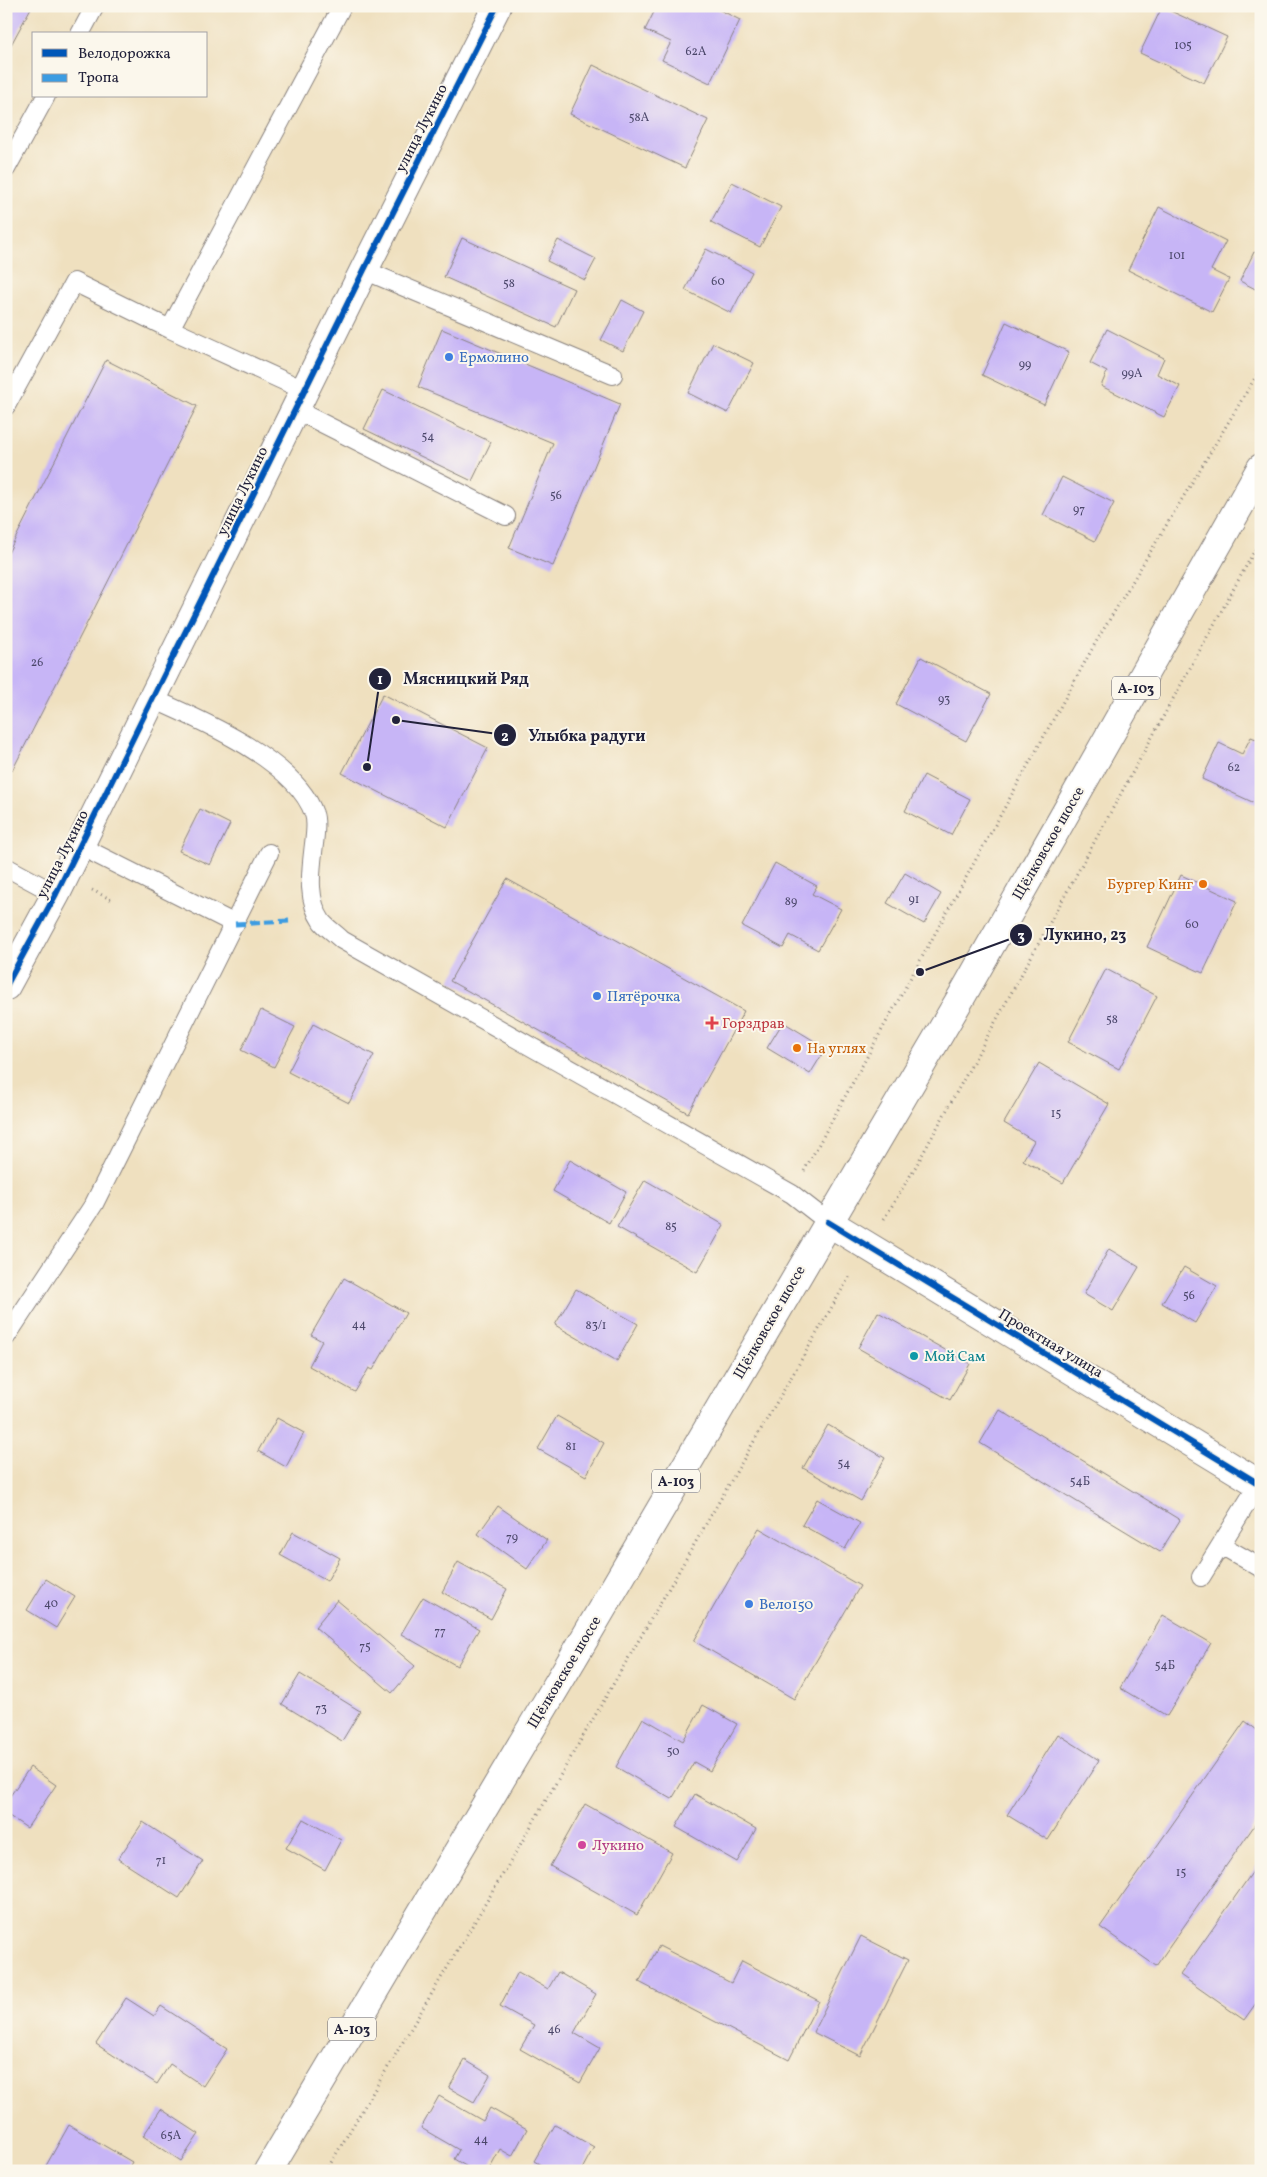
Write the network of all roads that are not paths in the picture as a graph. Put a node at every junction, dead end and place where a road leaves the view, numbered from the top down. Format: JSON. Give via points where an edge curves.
{"nodes":[{"id":1,"x":94,"y":6,"type":"edge"},
{"id":2,"x":342,"y":6,"type":"edge"},
{"id":3,"x":497,"y":6,"type":"edge"},
{"id":4,"x":81,"y":32,"type":"edge"},
{"id":5,"x":45,"y":98,"type":"edge"},
{"id":6,"x":6,"y":169,"type":"edge"},
{"id":7,"x":364,"y":270,"type":"junction"},
{"id":8,"x":170,"y":329,"type":"junction"},
{"id":9,"x":613,"y":375,"type":"dead end"},
{"id":10,"x":301,"y":401,"type":"junction"},
{"id":11,"x":6,"y":406,"type":"edge"},
{"id":12,"x":1261,"y":468,"type":"edge"},
{"id":13,"x":506,"y":516,"type":"dead end"},
{"id":14,"x":153,"y":699,"type":"junction"},
{"id":15,"x":80,"y":846,"type":"junction"},
{"id":16,"x":269,"y":853,"type":"dead end"},
{"id":17,"x":6,"y":867,"type":"edge"},
{"id":18,"x":56,"y":894,"type":"junction"},
{"id":19,"x":235,"y":924,"type":"junction"},
{"id":20,"x":6,"y":986,"type":"edge"},
{"id":21,"x":828,"y":1222,"type":"junction"},
{"id":22,"x":6,"y":1337,"type":"edge"},
{"id":23,"x":1260,"y":1483,"type":"edge"},
{"id":24,"x":1221,"y":1545,"type":"junction"},
{"id":25,"x":1261,"y":1568,"type":"edge"},
{"id":26,"x":1201,"y":1577,"type":"dead end"},
{"id":27,"x":268,"y":2171,"type":"edge"}],
"edges":[{"from":1,"to":4,"type":"lane"},
{"from":2,"to":8,"type":"lane"},
{"from":3,"to":7,"type":"main road","name":"улица Лукино"},
{"from":5,"to":6,"type":"lane"},
{"from":7,"to":9,"type":"lane"},
{"from":7,"to":10,"type":"main road","name":"улица Лукино"},
{"from":8,"to":10,"type":"lane"},
{"from":8,"to":11,"type":"lane","via":[[74,282]]},
{"from":10,"to":13,"type":"lane"},
{"from":10,"to":14,"type":"main road","name":"улица Лукино"},
{"from":12,"to":21,"type":"main road","name":"Щёлковское шоссе","number":"А-103","via":[[963,994]]},
{"from":14,"to":15,"type":"main road","name":"улица Лукино"},
{"from":14,"to":21,"type":"lane","via":[[222,732],[264,758],[306,798],[314,815],[311,898],[322,922],[342,940],[792,1194]]},
{"from":15,"to":18,"type":"main road","name":"улица Лукино"},
{"from":15,"to":19,"type":"lane"},
{"from":16,"to":19,"type":"lane"},
{"from":17,"to":18,"type":"lane"},
{"from":18,"to":20,"type":"main road","name":"улица Лукино"},
{"from":19,"to":22,"type":"lane","via":[[94,1204]]},
{"from":21,"to":23,"type":"main road","name":"Проектная улица"},
{"from":21,"to":27,"type":"main road","name":"Щёлковское шоссе","number":"А-103"},
{"from":23,"to":24,"type":"lane"},
{"from":24,"to":25,"type":"lane"},
{"from":24,"to":26,"type":"lane"}]}
